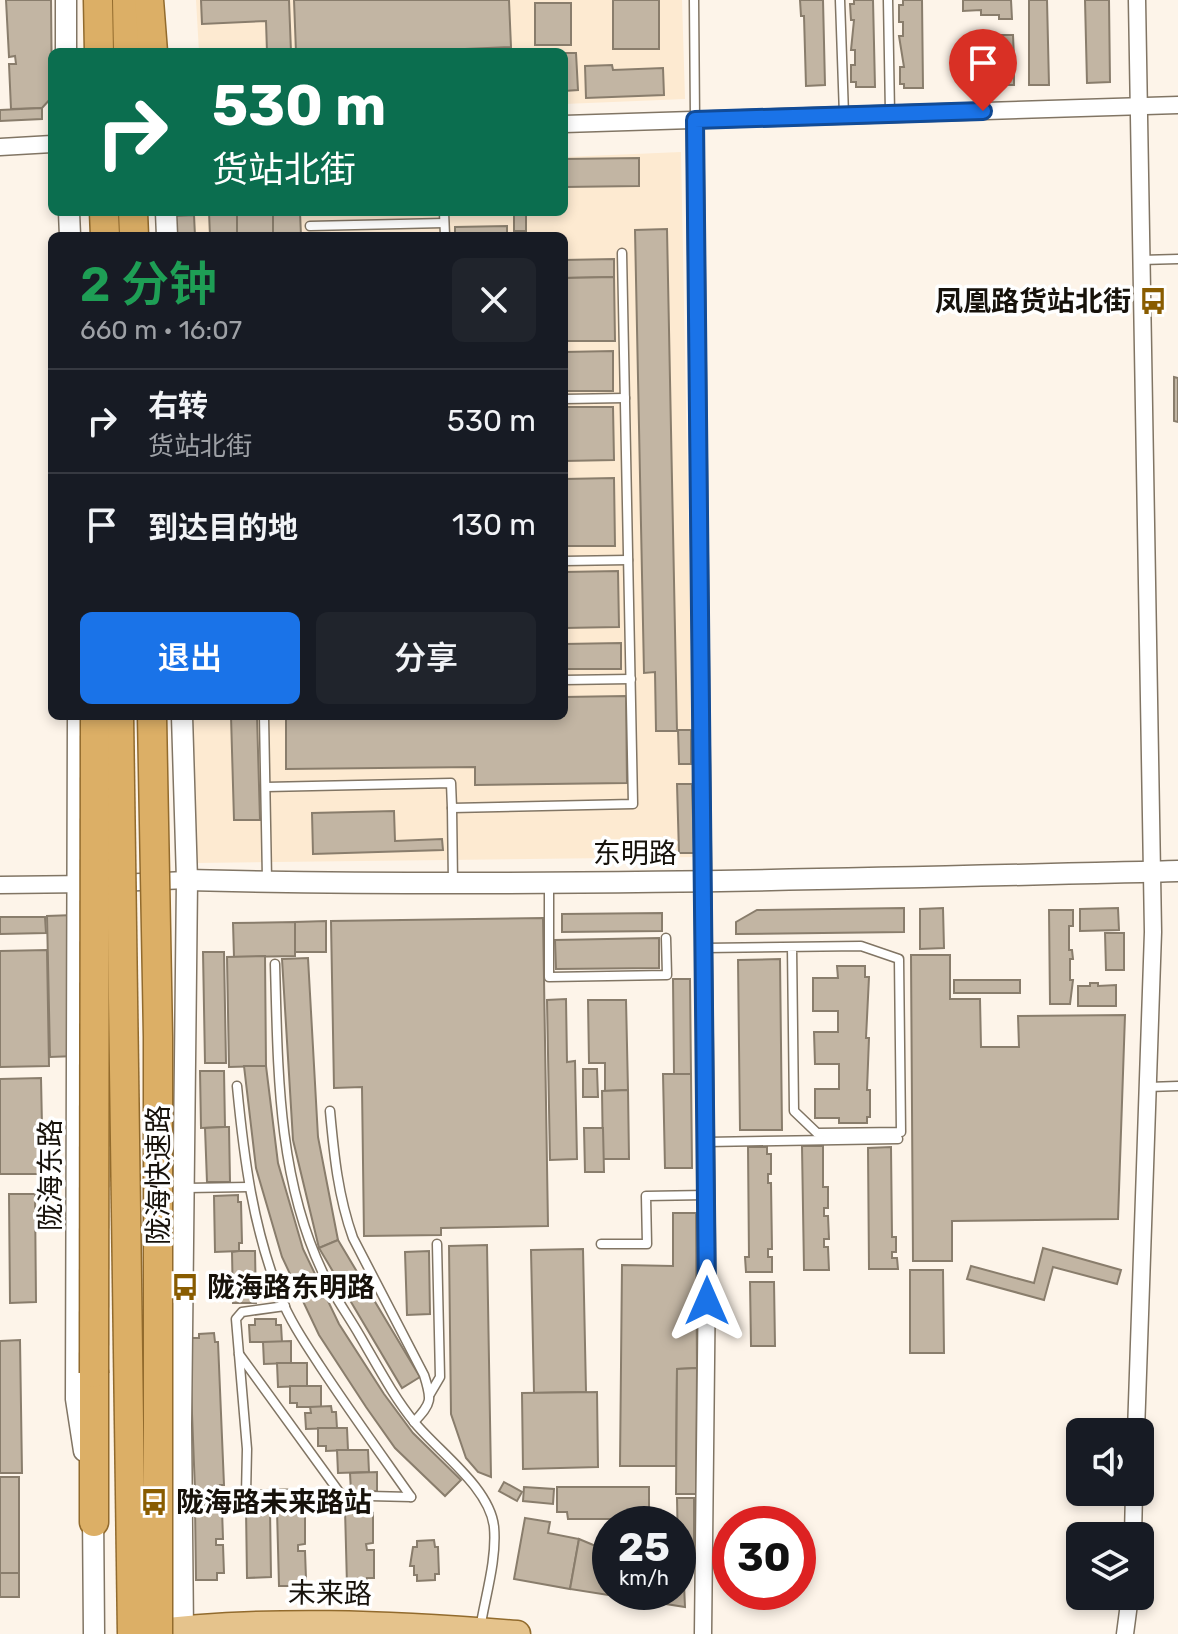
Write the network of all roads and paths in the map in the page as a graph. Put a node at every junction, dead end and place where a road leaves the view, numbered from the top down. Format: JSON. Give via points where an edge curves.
{"nodes":[{"id":1,"x":66,"y":0,"type":"edge"},
{"id":2,"x":98,"y":0,"type":"edge"},
{"id":3,"x":127,"y":0,"type":"edge"},
{"id":4,"x":149,"y":0,"type":"edge"},
{"id":5,"x":161,"y":0,"type":"edge"},
{"id":6,"x":694,"y":0,"type":"edge"},
{"id":7,"x":840,"y":0,"type":"edge"},
{"id":8,"x":888,"y":0,"type":"edge"},
{"id":9,"x":1137,"y":0,"type":"edge"},
{"id":10,"x":66,"y":48,"type":"edge"},
{"id":11,"x":99,"y":48,"type":"edge"},
{"id":12,"x":149,"y":48,"type":"edge"},
{"id":13,"x":149,"y":48,"type":"edge"},
{"id":14,"x":149,"y":48,"type":"edge"},
{"id":15,"x":1178,"y":105,"type":"edge"},
{"id":16,"x":1138,"y":106,"type":"junction"},
{"id":17,"x":890,"y":113,"type":"junction"},
{"id":18,"x":844,"y":116,"type":"junction"},
{"id":19,"x":695,"y":120,"type":"junction"},
{"id":20,"x":568,"y":124,"type":"edge"},
{"id":21,"x":48,"y":144,"type":"edge"},
{"id":22,"x":0,"y":147,"type":"edge"},
{"id":23,"x":444,"y":216,"type":"edge"},
{"id":24,"x":444,"y":223,"type":"junction"},
{"id":25,"x":310,"y":226,"type":"dead end"},
{"id":26,"x":445,"y":232,"type":"edge"},
{"id":27,"x":622,"y":253,"type":"dead end"},
{"id":28,"x":1178,"y":259,"type":"edge"},
{"id":29,"x":1141,"y":260,"type":"junction"},
{"id":30,"x":625,"y":398,"type":"junction"},
{"id":31,"x":568,"y":399,"type":"edge"},
{"id":32,"x":628,"y":560,"type":"junction"},
{"id":33,"x":568,"y":561,"type":"edge"},
{"id":34,"x":631,"y":679,"type":"junction"},
{"id":35,"x":568,"y":680,"type":"edge"},
{"id":36,"x":78,"y":720,"type":"edge"},
{"id":37,"x":95,"y":720,"type":"edge"},
{"id":38,"x":119,"y":720,"type":"edge"},
{"id":39,"x":152,"y":720,"type":"edge"},
{"id":40,"x":182,"y":720,"type":"edge"},
{"id":41,"x":264,"y":720,"type":"edge"},
{"id":42,"x":266,"y":787,"type":"junction"},
{"id":43,"x":452,"y":808,"type":"junction"},
{"id":44,"x":1152,"y":871,"type":"junction"},
{"id":45,"x":1178,"y":871,"type":"edge"},
{"id":46,"x":187,"y":880,"type":"junction"},
{"id":47,"x":704,"y":881,"type":"junction"},
{"id":48,"x":267,"y":882,"type":"junction"},
{"id":49,"x":549,"y":882,"type":"junction"},
{"id":50,"x":453,"y":883,"type":"junction"},
{"id":51,"x":78,"y":884,"type":"junction"},
{"id":52,"x":0,"y":885,"type":"edge"},
{"id":53,"x":666,"y":938,"type":"dead end"},
{"id":54,"x":792,"y":947,"type":"junction"},
{"id":55,"x":704,"y":948,"type":"junction"},
{"id":56,"x":275,"y":964,"type":"dead end"},
{"id":57,"x":237,"y":1086,"type":"dead end"},
{"id":58,"x":1178,"y":1086,"type":"edge"},
{"id":59,"x":1148,"y":1087,"type":"junction"},
{"id":60,"x":330,"y":1111,"type":"dead end"},
{"id":61,"x":898,"y":1139,"type":"dead end"},
{"id":62,"x":706,"y":1142,"type":"junction"},
{"id":63,"x":249,"y":1187,"type":"junction"},
{"id":64,"x":184,"y":1188,"type":"junction"},
{"id":65,"x":706,"y":1195,"type":"junction"},
{"id":66,"x":437,"y":1244,"type":"dead end"},
{"id":67,"x":601,"y":1244,"type":"dead end"},
{"id":68,"x":285,"y":1306,"type":"junction"},
{"id":69,"x":239,"y":1354,"type":"junction"},
{"id":70,"x":430,"y":1394,"type":"junction"},
{"id":71,"x":1136,"y":1418,"type":"edge"},
{"id":72,"x":414,"y":1422,"type":"junction"},
{"id":73,"x":246,"y":1495,"type":"junction"},
{"id":74,"x":182,"y":1496,"type":"junction"},
{"id":75,"x":342,"y":1496,"type":"junction"},
{"id":76,"x":94,"y":1522,"type":"junction"},
{"id":77,"x":1128,"y":1610,"type":"edge"},
{"id":78,"x":480,"y":1631,"type":"junction"},
{"id":79,"x":175,"y":1632,"type":"edge"},
{"id":80,"x":94,"y":1634,"type":"edge"},
{"id":81,"x":132,"y":1634,"type":"edge"},
{"id":82,"x":142,"y":1634,"type":"edge"},
{"id":83,"x":517,"y":1634,"type":"edge"},
{"id":84,"x":703,"y":1634,"type":"edge"},
{"id":85,"x":1125,"y":1634,"type":"edge"}],
"edges":[{"from":1,"to":10,"type":"street"},
{"from":2,"to":11,"type":"highway"},
{"from":3,"to":12,"type":"highway"},
{"from":4,"to":13,"type":"highway"},
{"from":5,"to":14,"type":"street"},
{"from":6,"to":19,"type":"lane"},
{"from":7,"to":18,"type":"lane"},
{"from":8,"to":17,"type":"lane"},
{"from":9,"to":16,"type":"street"},
{"from":15,"to":16,"type":"street"},
{"from":16,"to":17,"type":"street"},
{"from":16,"to":29,"type":"street"},
{"from":17,"to":18,"type":"street"},
{"from":18,"to":19,"type":"street"},
{"from":19,"to":20,"type":"street"},
{"from":19,"to":47,"type":"street"},
{"from":21,"to":22,"type":"street"},
{"from":23,"to":24,"type":"lane"},
{"from":24,"to":25,"type":"lane"},
{"from":24,"to":26,"type":"lane"},
{"from":27,"to":30,"type":"lane"},
{"from":28,"to":29,"type":"lane"},
{"from":29,"to":44,"type":"street"},
{"from":30,"to":31,"type":"lane"},
{"from":30,"to":32,"type":"lane"},
{"from":32,"to":33,"type":"lane"},
{"from":32,"to":34,"type":"lane"},
{"from":34,"to":35,"type":"lane"},
{"from":34,"to":43,"type":"lane","via":[[633,804]]},
{"from":36,"to":51,"type":"street","name":"陇海东路"},
{"from":37,"to":76,"type":"highway","bridge":true},
{"from":38,"to":81,"type":"highway","name":"陇海快速路","bridge":true},
{"from":39,"to":79,"type":"highway","name":"陇海快速路","bridge":true},
{"from":40,"to":46,"type":"street"},
{"from":41,"to":42,"type":"lane"},
{"from":42,"to":43,"type":"lane","via":[[451,783]]},
{"from":42,"to":48,"type":"lane"},
{"from":43,"to":50,"type":"lane"},
{"from":44,"to":45,"type":"street","name":"东明路"},
{"from":44,"to":47,"type":"street","name":"东明路"},
{"from":44,"to":59,"type":"street"},
{"from":46,"to":48,"type":"street","name":"东明路"},
{"from":46,"to":51,"type":"street"},
{"from":46,"to":64,"type":"street"},
{"from":47,"to":49,"type":"street","name":"东明路"},
{"from":47,"to":55,"type":"street"},
{"from":48,"to":50,"type":"street","name":"东明路"},
{"from":49,"to":50,"type":"street","name":"东明路"},
{"from":49,"to":53,"type":"lane","via":[[549,977],[667,975]]},
{"from":51,"to":52,"type":"street"},
{"from":51,"to":76,"type":"street","name":"陇海东路","via":[[76,1399]]},
{"from":54,"to":54,"type":"lane","via":[[861,946],[899,959],[901,1132],[817,1133],[794,1111]]},
{"from":54,"to":55,"type":"lane"},
{"from":55,"to":62,"type":"street"},
{"from":56,"to":72,"type":"lane","via":[[278,1083],[301,1215],[323,1274]]},
{"from":57,"to":63,"type":"lane"},
{"from":58,"to":59,"type":"lane"},
{"from":59,"to":71,"type":"street"},
{"from":60,"to":70,"type":"lane","via":[[336,1174],[349,1227]]},
{"from":61,"to":62,"type":"lane"},
{"from":62,"to":65,"type":"street"},
{"from":63,"to":64,"type":"lane"},
{"from":63,"to":68,"type":"lane","via":[[265,1254]]},
{"from":64,"to":74,"type":"street"},
{"from":65,"to":67,"type":"lane","via":[[646,1196],[647,1244]]},
{"from":65,"to":84,"type":"street"},
{"from":66,"to":70,"type":"lane","via":[[440,1377]]},
{"from":68,"to":69,"type":"lane","via":[[242,1312],[236,1319]]},
{"from":68,"to":75,"type":"lane","via":[[334,1388],[411,1497]]},
{"from":69,"to":73,"type":"lane"},
{"from":69,"to":75,"type":"lane"},
{"from":70,"to":72,"type":"lane","via":[[429,1406]]},
{"from":72,"to":78,"type":"lane","via":[[489,1509],[494,1549]]},
{"from":73,"to":74,"type":"lane"},
{"from":73,"to":75,"type":"lane"},
{"from":74,"to":79,"type":"street"},
{"from":76,"to":80,"type":"street","name":"陇海东路"},
{"from":77,"to":85,"type":"street"},
{"from":78,"to":79,"type":"main road","name":"未来路","via":[[280,1624]]},
{"from":78,"to":83,"type":"main road","name":"未来路"},
{"from":79,"to":82,"type":"main road","name":"未来路"}]}
